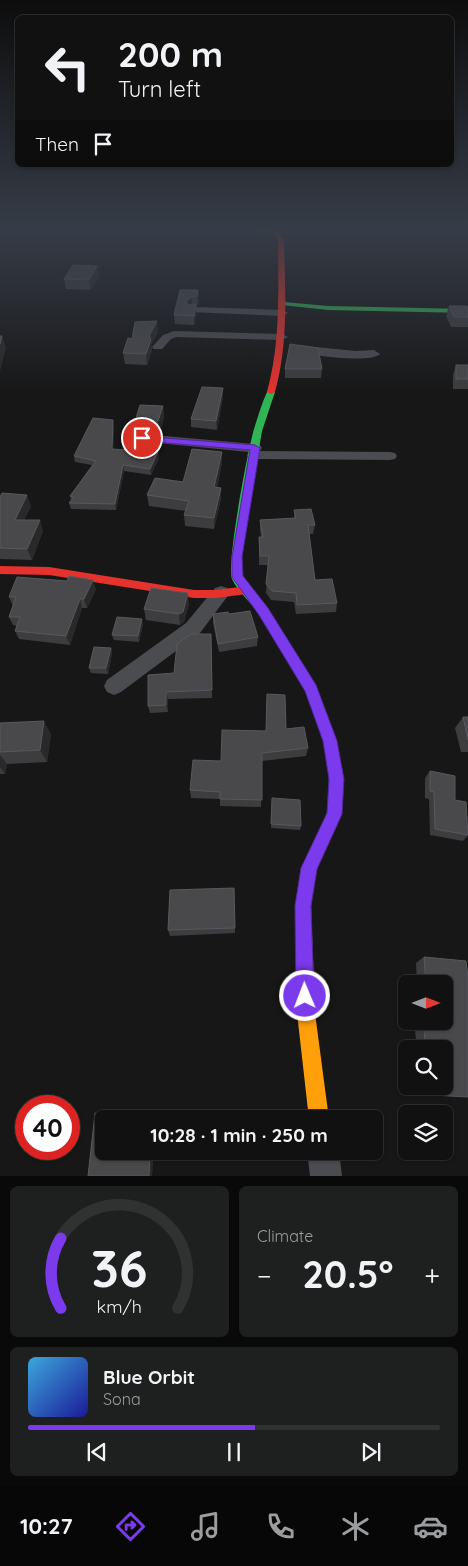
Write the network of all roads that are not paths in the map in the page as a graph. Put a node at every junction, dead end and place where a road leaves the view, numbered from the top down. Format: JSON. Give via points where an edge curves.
{"nodes":[{"id":1,"x":282,"y":284,"type":"edge"},
{"id":2,"x":284,"y":309,"type":"junction"},
{"id":3,"x":193,"y":310,"type":"edge"},
{"id":4,"x":468,"y":311,"type":"edge"},
{"id":5,"x":281,"y":342,"type":"junction"},
{"id":6,"x":158,"y":348,"type":"dead end"},
{"id":7,"x":374,"y":354,"type":"dead end"},
{"id":8,"x":142,"y":438,"type":"dead end"},
{"id":9,"x":254,"y":452,"type":"junction"},
{"id":10,"x":390,"y":456,"type":"dead end"},
{"id":11,"x":0,"y":570,"type":"edge"},
{"id":12,"x":247,"y":590,"type":"junction"},
{"id":13,"x":221,"y":593,"type":"junction"},
{"id":14,"x":114,"y":686,"type":"dead end"},
{"id":15,"x":318,"y":1110,"type":"edge"},
{"id":16,"x":324,"y":1160,"type":"edge"},
{"id":17,"x":326,"y":1176,"type":"edge"}],
"edges":[{"from":1,"to":2,"type":"street"},
{"from":2,"to":3,"type":"street"},
{"from":2,"to":4,"type":"street"},
{"from":2,"to":5,"type":"street"},
{"from":5,"to":6,"type":"street","via":[[174,334],[166,337]]},
{"from":5,"to":7,"type":"street","via":[[356,355]]},
{"from":5,"to":9,"type":"street","via":[[274,383]]},
{"from":8,"to":9,"type":"street"},
{"from":9,"to":10,"type":"street"},
{"from":9,"to":12,"type":"street","via":[[237,557],[237,577]]},
{"from":11,"to":13,"type":"street","via":[[49,571],[194,594]]},
{"from":12,"to":13,"type":"street"},
{"from":12,"to":15,"type":"street","via":[[311,689],[330,741],[336,779],[335,814],[309,868],[303,906],[306,1013]]},
{"from":13,"to":14,"type":"street","via":[[193,628]]},
{"from":16,"to":17,"type":"street"}]}
